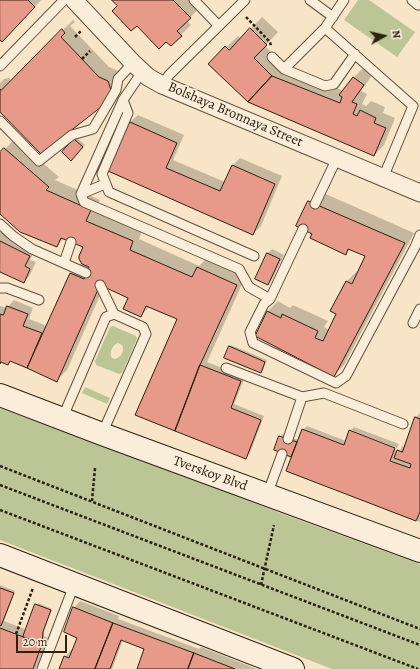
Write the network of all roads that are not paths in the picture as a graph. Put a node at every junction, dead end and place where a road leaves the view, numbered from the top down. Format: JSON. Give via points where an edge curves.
{"nodes":[{"id":1,"x":64,"y":0,"type":"edge"},
{"id":2,"x":74,"y":0,"type":"edge"},
{"id":3,"x":194,"y":0,"type":"edge"},
{"id":4,"x":245,"y":0,"type":"edge"},
{"id":5,"x":310,"y":0,"type":"edge"},
{"id":6,"x":344,"y":0,"type":"edge"},
{"id":7,"x":333,"y":17,"type":"junction"},
{"id":8,"x":219,"y":26,"type":"junction"},
{"id":9,"x":325,"y":28,"type":"junction"},
{"id":10,"x":356,"y":54,"type":"junction"},
{"id":11,"x":272,"y":57,"type":"road end"},
{"id":12,"x":0,"y":66,"type":"edge"},
{"id":13,"x":138,"y":67,"type":"junction"},
{"id":14,"x":284,"y":69,"type":"junction"},
{"id":15,"x":162,"y":85,"type":"junction"},
{"id":16,"x":123,"y":100,"type":"junction"},
{"id":17,"x":0,"y":121,"type":"edge"},
{"id":18,"x":337,"y":158,"type":"junction"},
{"id":19,"x":383,"y":178,"type":"junction"},
{"id":20,"x":105,"y":184,"type":"junction"},
{"id":21,"x":420,"y":193,"type":"edge"},
{"id":22,"x":83,"y":201,"type":"junction"},
{"id":23,"x":315,"y":204,"type":"dead end"},
{"id":24,"x":0,"y":224,"type":"edge"},
{"id":25,"x":303,"y":230,"type":"dead end"},
{"id":26,"x":420,"y":235,"type":"edge"},
{"id":27,"x":71,"y":242,"type":"dead end"},
{"id":28,"x":254,"y":256,"type":"dead end"},
{"id":29,"x":64,"y":263,"type":"junction"},
{"id":30,"x":86,"y":273,"type":"dead end"},
{"id":31,"x":100,"y":285,"type":"dead end"},
{"id":32,"x":0,"y":288,"type":"edge"},
{"id":33,"x":270,"y":299,"type":"junction"},
{"id":34,"x":39,"y":300,"type":"dead end"},
{"id":35,"x":420,"y":309,"type":"edge"},
{"id":36,"x":114,"y":314,"type":"junction"},
{"id":37,"x":413,"y":323,"type":"dead end"},
{"id":38,"x":226,"y":368,"type":"dead end"},
{"id":39,"x":0,"y":395,"type":"edge"},
{"id":40,"x":302,"y":397,"type":"junction"},
{"id":41,"x":62,"y":419,"type":"junction"},
{"id":42,"x":403,"y":424,"type":"dead end"},
{"id":43,"x":102,"y":434,"type":"junction"},
{"id":44,"x":288,"y":439,"type":"dead end"},
{"id":45,"x":282,"y":454,"type":"dead end"},
{"id":46,"x":267,"y":494,"type":"junction"},
{"id":47,"x":420,"y":551,"type":"edge"},
{"id":48,"x":0,"y":555,"type":"edge"},
{"id":49,"x":74,"y":585,"type":"junction"},
{"id":50,"x":42,"y":669,"type":"edge"},
{"id":51,"x":293,"y":669,"type":"edge"}],
"edges":[{"from":1,"to":12,"type":"lane"},
{"from":2,"to":13,"type":"street","name":"Bolshaya Bronnaya Street"},
{"from":3,"to":8,"type":"lane"},
{"from":4,"to":8,"type":"lane"},
{"from":5,"to":7,"type":"lane"},
{"from":6,"to":7,"type":"lane"},
{"from":7,"to":9,"type":"lane"},
{"from":8,"to":15,"type":"lane"},
{"from":9,"to":10,"type":"lane"},
{"from":9,"to":14,"type":"lane"},
{"from":10,"to":14,"type":"lane","via":[[334,84],[326,86]]},
{"from":10,"to":19,"type":"lane","via":[[413,106]]},
{"from":11,"to":14,"type":"lane"},
{"from":13,"to":15,"type":"street","name":"Bolshaya Bronnaya Street"},
{"from":13,"to":16,"type":"lane"},
{"from":13,"to":17,"type":"lane","via":[[118,80],[116,90],[93,129],[72,135],[39,161]]},
{"from":15,"to":18,"type":"street","name":"Bolshaya Bronnaya Street"},
{"from":16,"to":20,"type":"lane","via":[[128,113],[102,174]]},
{"from":16,"to":22,"type":"lane"},
{"from":18,"to":19,"type":"street","name":"Bolshaya Bronnaya Street"},
{"from":18,"to":23,"type":"lane"},
{"from":19,"to":21,"type":"street","name":"Bolshaya Bronnaya Street"},
{"from":20,"to":22,"type":"lane"},
{"from":20,"to":28,"type":"lane","via":[[108,192]]},
{"from":22,"to":33,"type":"lane","via":[[239,269],[249,287]]},
{"from":24,"to":29,"type":"lane","via":[[32,248]]},
{"from":25,"to":33,"type":"lane"},
{"from":26,"to":33,"type":"lane","via":[[346,376],[336,382],[253,343],[250,332],[264,304]]},
{"from":27,"to":29,"type":"lane"},
{"from":29,"to":30,"type":"lane"},
{"from":31,"to":36,"type":"lane"},
{"from":32,"to":34,"type":"lane","via":[[7,288]]},
{"from":35,"to":37,"type":"lane"},
{"from":36,"to":41,"type":"lane","via":[[106,317]]},
{"from":36,"to":43,"type":"lane","via":[[143,327],[146,334]]},
{"from":38,"to":40,"type":"lane"},
{"from":39,"to":41,"type":"main road","name":"Tverskoy Blvd"},
{"from":40,"to":42,"type":"lane","via":[[324,393]]},
{"from":40,"to":44,"type":"lane"},
{"from":41,"to":43,"type":"main road","name":"Tverskoy Blvd"},
{"from":43,"to":46,"type":"main road","name":"Tverskoy Blvd"},
{"from":45,"to":46,"type":"lane"},
{"from":46,"to":47,"type":"main road","name":"Tverskoy Blvd"},
{"from":48,"to":49,"type":"main road"},
{"from":49,"to":50,"type":"lane"},
{"from":49,"to":51,"type":"main road"}]}
